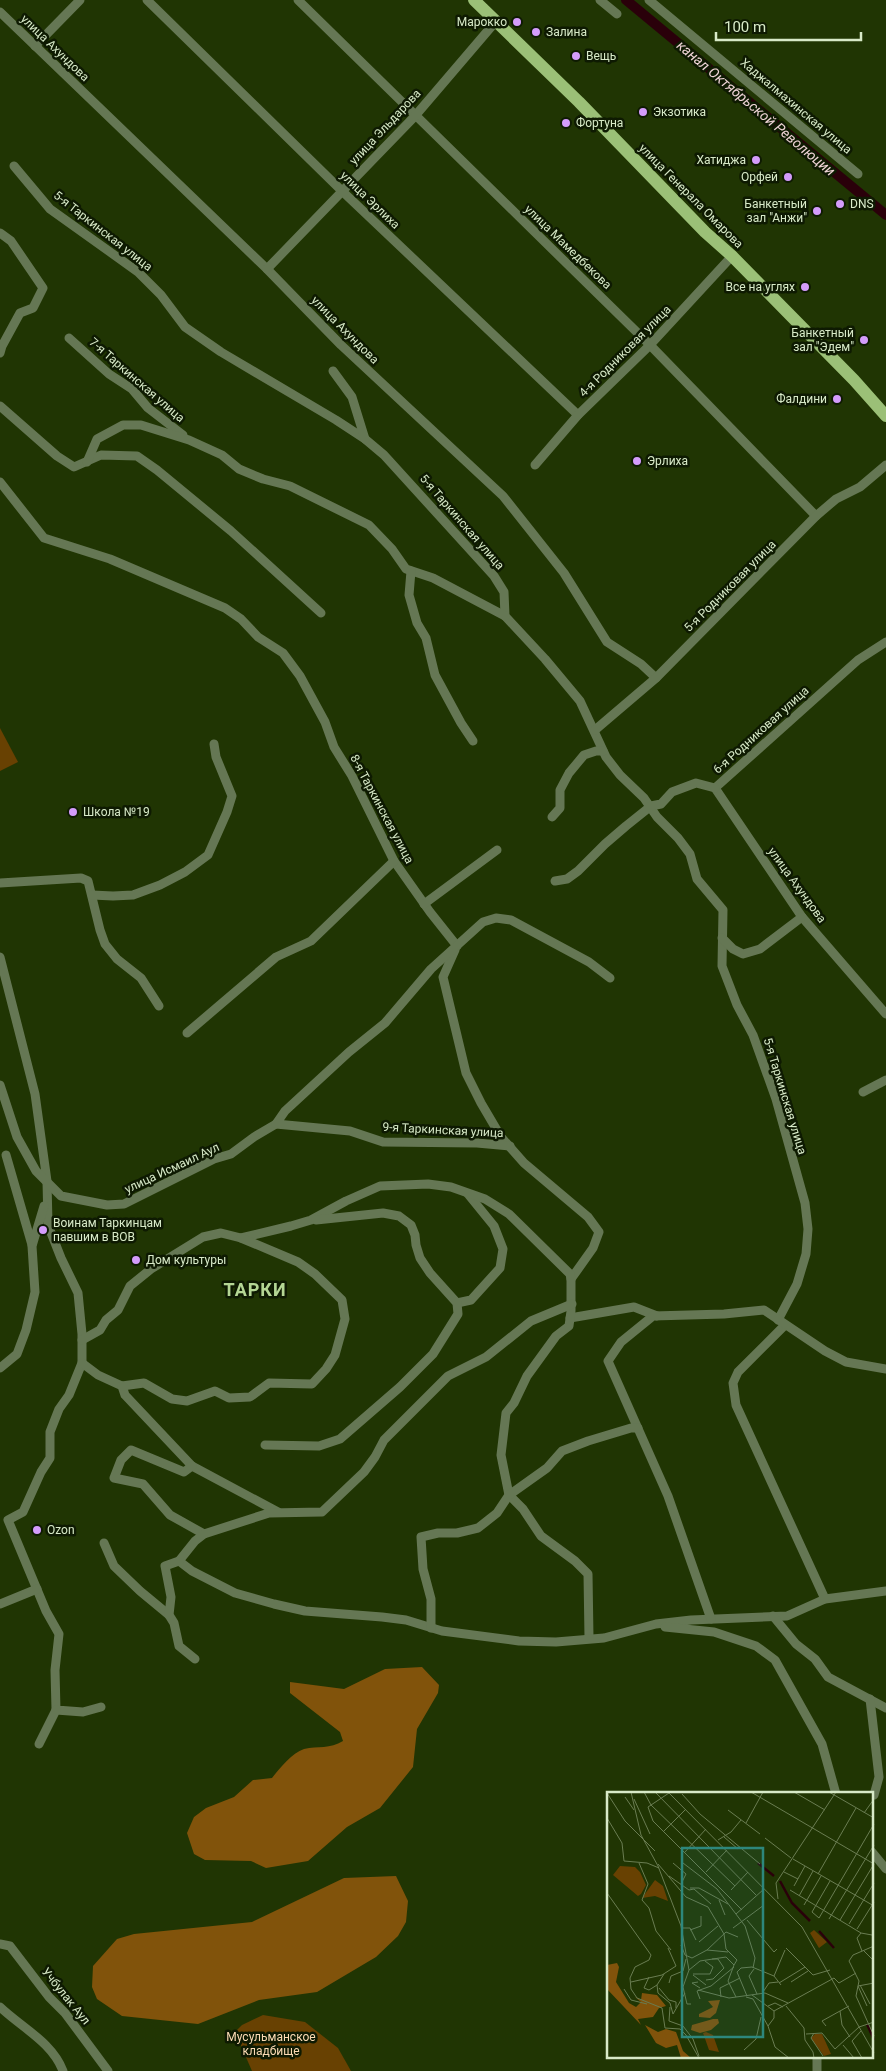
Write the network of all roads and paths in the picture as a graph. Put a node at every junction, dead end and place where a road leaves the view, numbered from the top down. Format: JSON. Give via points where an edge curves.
{"nodes":[{"id":1,"x":80,"y":0,"type":"edge"},
{"id":2,"x":148,"y":0,"type":"edge"},
{"id":3,"x":298,"y":0,"type":"edge"},
{"id":4,"x":475,"y":0,"type":"edge"},
{"id":5,"x":600,"y":0,"type":"edge"},
{"id":6,"x":649,"y":0,"type":"edge"},
{"id":7,"x":0,"y":12,"type":"edge"},
{"id":8,"x":616,"y":14,"type":"dead end"},
{"id":9,"x":496,"y":21,"type":"junction"},
{"id":10,"x":35,"y":46,"type":"junction"},
{"id":11,"x":415,"y":116,"type":"junction"},
{"id":12,"x":14,"y":166,"type":"dead end"},
{"id":13,"x":858,"y":174,"type":"dead end"},
{"id":14,"x":342,"y":191,"type":"junction"},
{"id":15,"x":0,"y":232,"type":"edge"},
{"id":16,"x":732,"y":255,"type":"junction"},
{"id":17,"x":267,"y":269,"type":"junction"},
{"id":18,"x":69,"y":338,"type":"dead end"},
{"id":19,"x":650,"y":345,"type":"junction"},
{"id":20,"x":0,"y":353,"type":"edge"},
{"id":21,"x":333,"y":371,"type":"dead end"},
{"id":22,"x":0,"y":406,"type":"edge"},
{"id":23,"x":886,"y":411,"type":"edge"},
{"id":24,"x":578,"y":415,"type":"junction"},
{"id":25,"x":365,"y":439,"type":"junction"},
{"id":26,"x":189,"y":440,"type":"junction"},
{"id":27,"x":87,"y":462,"type":"junction"},
{"id":28,"x":535,"y":465,"type":"dead end"},
{"id":29,"x":886,"y":465,"type":"edge"},
{"id":30,"x":0,"y":482,"type":"edge"},
{"id":31,"x":816,"y":516,"type":"junction"},
{"id":32,"x":411,"y":571,"type":"junction"},
{"id":33,"x":321,"y":613,"type":"dead end"},
{"id":34,"x":506,"y":616,"type":"junction"},
{"id":35,"x":886,"y":642,"type":"edge"},
{"id":36,"x":656,"y":678,"type":"junction"},
{"id":37,"x":594,"y":730,"type":"junction"},
{"id":38,"x":473,"y":741,"type":"dead end"},
{"id":39,"x":214,"y":744,"type":"dead end"},
{"id":40,"x":603,"y":751,"type":"junction"},
{"id":41,"x":715,"y":788,"type":"junction"},
{"id":42,"x":651,"y":806,"type":"junction"},
{"id":43,"x":552,"y":817,"type":"dead end"},
{"id":44,"x":496,"y":850,"type":"dead end"},
{"id":45,"x":394,"y":861,"type":"junction"},
{"id":46,"x":555,"y":881,"type":"dead end"},
{"id":47,"x":0,"y":883,"type":"edge"},
{"id":48,"x":92,"y":895,"type":"junction"},
{"id":49,"x":424,"y":904,"type":"junction"},
{"id":50,"x":802,"y":917,"type":"junction"},
{"id":51,"x":722,"y":938,"type":"junction"},
{"id":52,"x":457,"y":946,"type":"junction"},
{"id":53,"x":0,"y":957,"type":"edge"},
{"id":54,"x":610,"y":978,"type":"dead end"},
{"id":55,"x":159,"y":1006,"type":"dead end"},
{"id":56,"x":886,"y":1014,"type":"edge"},
{"id":57,"x":187,"y":1033,"type":"dead end"},
{"id":58,"x":886,"y":1080,"type":"edge"},
{"id":59,"x":0,"y":1085,"type":"edge"},
{"id":60,"x":862,"y":1092,"type":"dead end"},
{"id":61,"x":276,"y":1124,"type":"junction"},
{"id":62,"x":510,"y":1146,"type":"junction"},
{"id":63,"x":6,"y":1155,"type":"dead end"},
{"id":64,"x":47,"y":1180,"type":"junction"},
{"id":65,"x":468,"y":1194,"type":"junction"},
{"id":66,"x":47,"y":1198,"type":"junction"},
{"id":67,"x":311,"y":1220,"type":"junction"},
{"id":68,"x":241,"y":1238,"type":"junction"},
{"id":69,"x":32,"y":1246,"type":"junction"},
{"id":70,"x":572,"y":1279,"type":"junction"},
{"id":71,"x":457,"y":1303,"type":"junction"},
{"id":72,"x":572,"y":1304,"type":"junction"},
{"id":73,"x":658,"y":1316,"type":"junction"},
{"id":74,"x":570,"y":1318,"type":"junction"},
{"id":75,"x":782,"y":1322,"type":"junction"},
{"id":76,"x":82,"y":1340,"type":"junction"},
{"id":77,"x":82,"y":1363,"type":"junction"},
{"id":78,"x":0,"y":1368,"type":"edge"},
{"id":79,"x":886,"y":1369,"type":"edge"},
{"id":80,"x":122,"y":1386,"type":"junction"},
{"id":81,"x":638,"y":1428,"type":"junction"},
{"id":82,"x":265,"y":1445,"type":"dead end"},
{"id":83,"x":192,"y":1466,"type":"junction"},
{"id":84,"x":509,"y":1495,"type":"junction"},
{"id":85,"x":281,"y":1513,"type":"junction"},
{"id":86,"x":204,"y":1534,"type":"junction"},
{"id":87,"x":104,"y":1543,"type":"dead end"},
{"id":88,"x":178,"y":1561,"type":"junction"},
{"id":89,"x":37,"y":1589,"type":"junction"},
{"id":90,"x":885,"y":1590,"type":"edge"},
{"id":91,"x":825,"y":1599,"type":"junction"},
{"id":92,"x":0,"y":1604,"type":"edge"},
{"id":93,"x":169,"y":1614,"type":"junction"},
{"id":94,"x":773,"y":1616,"type":"junction"},
{"id":95,"x":711,"y":1619,"type":"junction"},
{"id":96,"x":656,"y":1624,"type":"junction"},
{"id":97,"x":431,"y":1628,"type":"junction"},
{"id":98,"x":589,"y":1638,"type":"junction"},
{"id":99,"x":195,"y":1659,"type":"dead end"},
{"id":100,"x":870,"y":1699,"type":"junction"},
{"id":101,"x":101,"y":1706,"type":"dead end"},
{"id":102,"x":886,"y":1708,"type":"edge"},
{"id":103,"x":56,"y":1710,"type":"junction"},
{"id":104,"x":39,"y":1744,"type":"dead end"},
{"id":105,"x":835,"y":1792,"type":"edge"},
{"id":106,"x":874,"y":1795,"type":"dead end"},
{"id":107,"x":874,"y":1854,"type":"edge"},
{"id":108,"x":886,"y":1869,"type":"edge"},
{"id":109,"x":0,"y":1944,"type":"edge"},
{"id":110,"x":0,"y":2008,"type":"edge"},
{"id":111,"x":817,"y":2058,"type":"edge"},
{"id":112,"x":63,"y":2071,"type":"edge"},
{"id":113,"x":108,"y":2071,"type":"edge"},
{"id":114,"x":817,"y":2071,"type":"edge"}],
"edges":[{"from":1,"to":10,"type":"street"},
{"from":2,"to":14,"type":"street","name":"улица Эрлиха"},
{"from":3,"to":11,"type":"street","name":"улица Мамедбекова"},
{"from":4,"to":9,"type":"main road","name":"улица Генерала Омарова"},
{"from":5,"to":8,"type":"street"},
{"from":6,"to":13,"type":"street","name":"Хаджалмахинская улица"},
{"from":7,"to":10,"type":"street","name":"улица Ахундова"},
{"from":9,"to":11,"type":"street","name":"улица Эльдарова"},
{"from":9,"to":16,"type":"main road","name":"улица Генерала Омарова","via":[[705,232]]},
{"from":10,"to":17,"type":"street","name":"улица Ахундова"},
{"from":11,"to":14,"type":"street","name":"улица Эльдарова"},
{"from":11,"to":19,"type":"street","name":"улица Мамедбекова"},
{"from":12,"to":25,"type":"street","name":"5-я Таркинская улица","via":[[50,209],[138,272],[161,295],[185,327]]},
{"from":14,"to":17,"type":"street","name":"улица Эльдарова"},
{"from":14,"to":24,"type":"street","name":"улица Эрлиха"},
{"from":15,"to":20,"type":"street","via":[[11,241],[43,288],[33,308],[20,313]]},
{"from":16,"to":19,"type":"street","name":"4-я Родниковая улица"},
{"from":16,"to":23,"type":"main road","name":"улица Генерала Омарова"},
{"from":17,"to":36,"type":"street","name":"улица Ахундова","via":[[341,344],[503,496],[564,574],[607,642]]},
{"from":18,"to":26,"type":"street","name":"7-я Таркинская улица"},
{"from":19,"to":24,"type":"street","name":"4-я Родниковая улица"},
{"from":19,"to":31,"type":"street","name":"улица Мамедбекова"},
{"from":21,"to":25,"type":"street","via":[[352,397]]},
{"from":22,"to":27,"type":"street","via":[[56,456],[74,467]]},
{"from":24,"to":28,"type":"street","name":"4-я Родниковая улица"},
{"from":25,"to":34,"type":"street","name":"5-я Таркинская улица","via":[[411,483],[494,576],[504,592]]},
{"from":26,"to":27,"type":"street","name":"7-я Таркинская улица","via":[[141,425],[123,425],[97,439]]},
{"from":26,"to":32,"type":"street","name":"7-я Таркинская улица","via":[[222,455],[239,469],[290,486],[369,525],[392,549],[406,570]]},
{"from":27,"to":33,"type":"street","via":[[101,455],[137,456],[231,532]]},
{"from":29,"to":31,"type":"street","name":"5-я Родниковая улица"},
{"from":30,"to":45,"type":"street","name":"8-я Таркинская улица","via":[[44,538],[110,559],[225,608],[258,637],[283,653],[300,676],[325,722],[334,747]]},
{"from":31,"to":36,"type":"street","name":"5-я Родниковая улица"},
{"from":32,"to":34,"type":"street","name":"7-я Таркинская улица","via":[[432,578]]},
{"from":32,"to":38,"type":"street","via":[[410,595],[435,675]]},
{"from":34,"to":37,"type":"street","name":"5-я Таркинская улица","via":[[580,701]]},
{"from":35,"to":41,"type":"street","name":"6-я Родниковая улица","via":[[858,660]]},
{"from":36,"to":37,"type":"street","name":"5-я Родниковая улица"},
{"from":37,"to":40,"type":"street","name":"5-я Таркинская улица"},
{"from":39,"to":48,"type":"street","via":[[232,796],[208,855],[185,872],[133,895]]},
{"from":40,"to":42,"type":"street","name":"5-я Таркинская улица","via":[[620,775]]},
{"from":40,"to":43,"type":"street","via":[[584,755],[569,773],[560,790],[560,808]]},
{"from":41,"to":42,"type":"street","name":"6-я Родниковая улица","via":[[696,783],[672,792],[661,804]]},
{"from":41,"to":50,"type":"street","name":"улица Ахундова"},
{"from":42,"to":46,"type":"street","name":"6-я Родниковая улица","via":[[578,871],[567,879]]},
{"from":42,"to":51,"type":"street","name":"5-я Таркинская улица","via":[[690,854],[697,879],[723,910]]},
{"from":44,"to":49,"type":"street"},
{"from":45,"to":49,"type":"street","name":"8-я Таркинская улица"},
{"from":45,"to":57,"type":"street","via":[[310,941],[276,957]]},
{"from":47,"to":48,"type":"street","via":[[81,878],[88,881]]},
{"from":48,"to":55,"type":"street","via":[[105,944],[141,978]]},
{"from":49,"to":52,"type":"street","name":"8-я Таркинская улица"},
{"from":50,"to":51,"type":"street","via":[[760,949],[744,954]]},
{"from":50,"to":56,"type":"street","name":"улица Ахундова"},
{"from":51,"to":75,"type":"street","name":"5-я Таркинская улица","via":[[722,966],[753,1035],[776,1099],[808,1228],[806,1254]]},
{"from":52,"to":54,"type":"street","via":[[484,922],[496,918],[511,920],[589,962]]},
{"from":52,"to":61,"type":"street","via":[[431,969],[385,1023],[348,1052],[285,1111]]},
{"from":52,"to":62,"type":"street","via":[[443,977],[466,1073],[496,1129]]},
{"from":53,"to":64,"type":"street","via":[[35,1094]]},
{"from":58,"to":60,"type":"street"},
{"from":59,"to":64,"type":"street","name":"улица Исмаил Аул","via":[[16,1136],[36,1171]]},
{"from":61,"to":62,"type":"street","name":"9-я Таркинская улица","via":[[350,1131],[383,1142]]},
{"from":61,"to":64,"type":"street","name":"улица Исмаил Аул","via":[[231,1154],[214,1159],[124,1204],[106,1205],[61,1196]]},
{"from":62,"to":70,"type":"street","via":[[588,1217],[599,1232],[593,1248]]},
{"from":63,"to":69,"type":"street"},
{"from":64,"to":66,"type":"street"},
{"from":65,"to":67,"type":"street","via":[[451,1187],[428,1184],[380,1186]]},
{"from":65,"to":70,"type":"street","via":[[486,1199],[509,1214]]},
{"from":65,"to":71,"type":"street","via":[[494,1226],[503,1249],[500,1268],[471,1300]]},
{"from":66,"to":69,"type":"street"},
{"from":66,"to":76,"type":"street","via":[[48,1225],[78,1293]]},
{"from":67,"to":68,"type":"street"},
{"from":67,"to":71,"type":"street","via":[[383,1213],[398,1216],[410,1225],[420,1258]]},
{"from":68,"to":76,"type":"street","via":[[221,1233],[204,1237],[151,1269],[130,1286],[118,1310],[100,1330]]},
{"from":68,"to":80,"type":"street","via":[[298,1262],[342,1300],[345,1319],[335,1355],[326,1369],[312,1384],[269,1384],[250,1397],[229,1398],[215,1390],[188,1401],[172,1400],[144,1383]]},
{"from":69,"to":78,"type":"street","via":[[35,1292],[26,1330],[17,1354]]},
{"from":70,"to":72,"type":"street"},
{"from":71,"to":82,"type":"street","via":[[458,1314],[432,1354],[400,1387],[340,1439],[319,1446]]},
{"from":72,"to":74,"type":"street"},
{"from":72,"to":85,"type":"street","via":[[531,1321],[486,1357],[448,1376],[384,1440],[364,1472],[322,1512]]},
{"from":73,"to":74,"type":"street","via":[[634,1307]]},
{"from":73,"to":75,"type":"street","via":[[764,1310]]},
{"from":73,"to":81,"type":"street","via":[[653,1316],[621,1342],[608,1361]]},
{"from":74,"to":84,"type":"street","via":[[569,1326],[556,1336],[527,1376],[506,1413],[501,1455]]},
{"from":75,"to":79,"type":"street","via":[[846,1362]]},
{"from":75,"to":91,"type":"street","name":"5-я Таркинская улица","via":[[738,1372],[733,1384],[736,1405]]},
{"from":76,"to":77,"type":"street"},
{"from":77,"to":80,"type":"street"},
{"from":77,"to":89,"type":"street","via":[[50,1432],[50,1458],[23,1512],[8,1520]]},
{"from":80,"to":83,"type":"street","via":[[125,1395]]},
{"from":81,"to":84,"type":"street","via":[[588,1440],[562,1451],[547,1468]]},
{"from":81,"to":95,"type":"street","via":[[668,1496]]},
{"from":83,"to":85,"type":"street"},
{"from":83,"to":86,"type":"street","via":[[184,1472],[131,1450],[121,1460],[114,1478],[144,1484],[170,1515]]},
{"from":84,"to":97,"type":"street","via":[[498,1513],[478,1528],[421,1537],[431,1599]]},
{"from":84,"to":98,"type":"street","via":[[541,1536],[588,1574]]},
{"from":85,"to":86,"type":"street","via":[[269,1513]]},
{"from":86,"to":88,"type":"street"},
{"from":87,"to":93,"type":"street","via":[[114,1566]]},
{"from":88,"to":93,"type":"street","via":[[165,1566],[171,1597]]},
{"from":88,"to":97,"type":"street","via":[[235,1593],[274,1604],[305,1611],[406,1620]]},
{"from":89,"to":92,"type":"street"},
{"from":89,"to":103,"type":"street","via":[[59,1634]]},
{"from":90,"to":91,"type":"street"},
{"from":91,"to":94,"type":"street","via":[[787,1616]]},
{"from":93,"to":99,"type":"street","via":[[179,1646]]},
{"from":94,"to":95,"type":"street"},
{"from":94,"to":100,"type":"street","via":[[828,1677]]},
{"from":95,"to":96,"type":"street"},
{"from":96,"to":98,"type":"street","via":[[604,1638]]},
{"from":96,"to":105,"type":"street","via":[[714,1632],[756,1646],[775,1660],[822,1744]]},
{"from":97,"to":98,"type":"street","via":[[519,1641],[556,1642]]},
{"from":100,"to":102,"type":"street"},
{"from":100,"to":106,"type":"street","via":[[879,1777]]},
{"from":101,"to":103,"type":"street","via":[[83,1712]]},
{"from":103,"to":104,"type":"street"},
{"from":107,"to":108,"type":"street"},
{"from":109,"to":113,"type":"street","name":"Учбулак Аул","via":[[10,1946]]},
{"from":110,"to":112,"type":"street","via":[[49,2047]]},
{"from":111,"to":114,"type":"street"}]}
